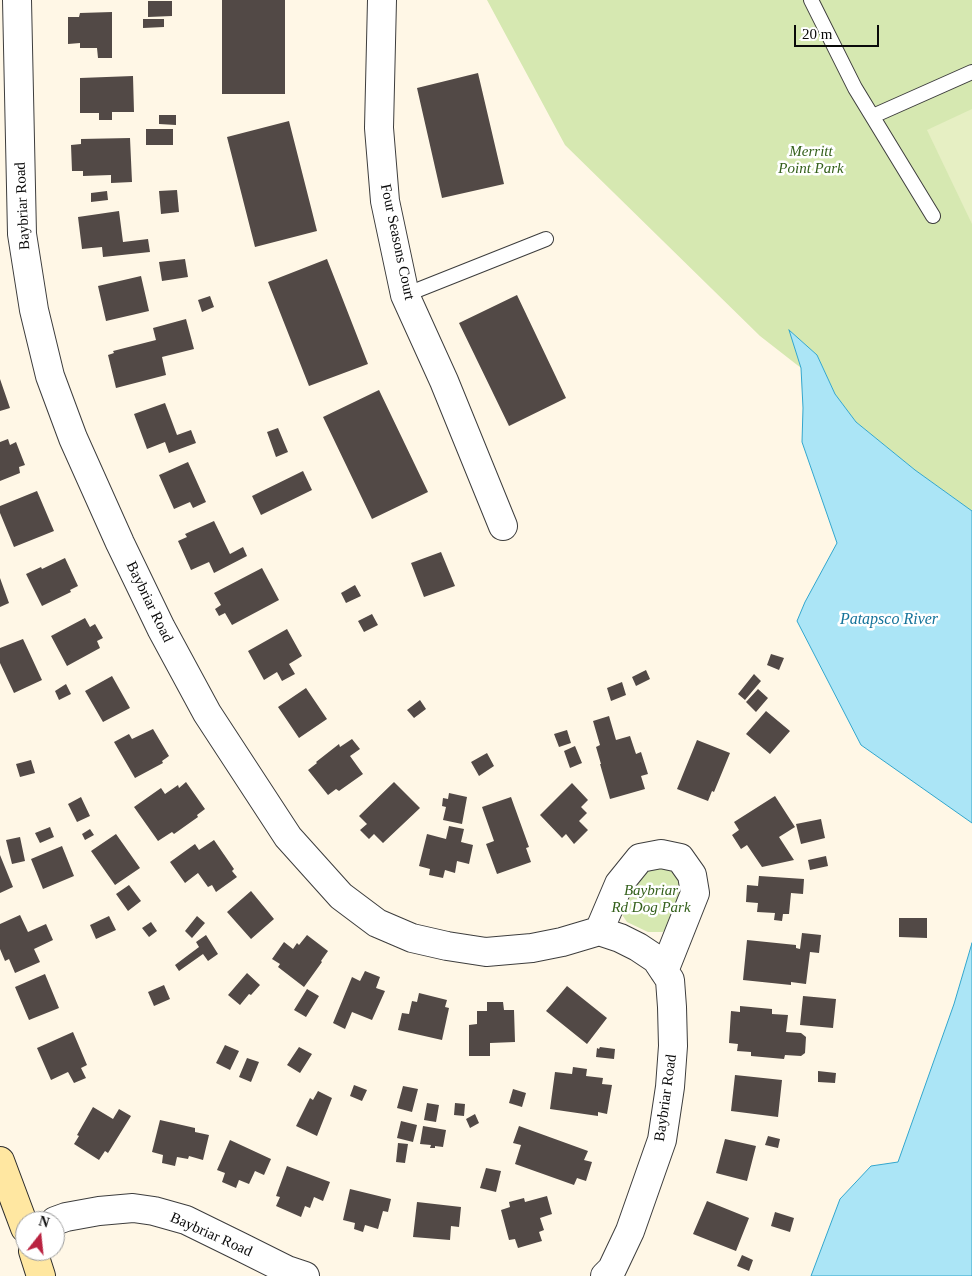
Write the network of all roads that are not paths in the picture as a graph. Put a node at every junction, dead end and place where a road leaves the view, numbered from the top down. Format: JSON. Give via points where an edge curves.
{"nodes":[{"id":1,"x":17,"y":0,"type":"edge"},
{"id":2,"x":382,"y":0,"type":"edge"},
{"id":3,"x":811,"y":0,"type":"edge"},
{"id":4,"x":972,"y":72,"type":"edge"},
{"id":5,"x":873,"y":116,"type":"junction"},
{"id":6,"x":933,"y":216,"type":"dead end"},
{"id":7,"x":546,"y":239,"type":"dead end"},
{"id":8,"x":406,"y":295,"type":"junction"},
{"id":9,"x":503,"y":526,"type":"dead end"},
{"id":10,"x":599,"y":930,"type":"junction"},
{"id":11,"x":664,"y":971,"type":"junction"},
{"id":12,"x":0,"y":1161,"type":"edge"},
{"id":13,"x":19,"y":1211,"type":"edge"},
{"id":14,"x":65,"y":1217,"type":"edge"},
{"id":15,"x":36,"y":1261,"type":"edge"},
{"id":16,"x":41,"y":1276,"type":"edge"},
{"id":17,"x":305,"y":1276,"type":"edge"},
{"id":18,"x":605,"y":1276,"type":"edge"}],
"edges":[{"from":1,"to":10,"type":"street","name":"Baybriar Road","via":[[22,234],[34,310],[50,376],[73,438],[120,544],[207,713],[288,837],[341,896],[377,922],[412,938],[486,952],[532,948]]},
{"from":2,"to":8,"type":"street","name":"Four Seasons Court","via":[[379,128],[385,201]]},
{"from":3,"to":5,"type":"lane","via":[[855,88]]},
{"from":4,"to":5,"type":"lane"},
{"from":5,"to":6,"type":"lane"},
{"from":7,"to":8,"type":"lane"},
{"from":8,"to":9,"type":"street","name":"Four Seasons Court"},
{"from":10,"to":11,"type":"street","name":"Baybriar Road","via":[[638,947],[656,959]]},
{"from":10,"to":11,"type":"street","via":[[619,884],[640,858],[661,854],[680,858],[692,875],[695,893]]},
{"from":11,"to":18,"type":"street","name":"Baybriar Road","via":[[670,980],[673,1046],[662,1140],[630,1231],[612,1269]]},
{"from":12,"to":13,"type":"main road"},
{"from":14,"to":17,"type":"street","name":"Baybriar Road","via":[[133,1208],[154,1211],[186,1220]]},
{"from":15,"to":16,"type":"main road"}]}
